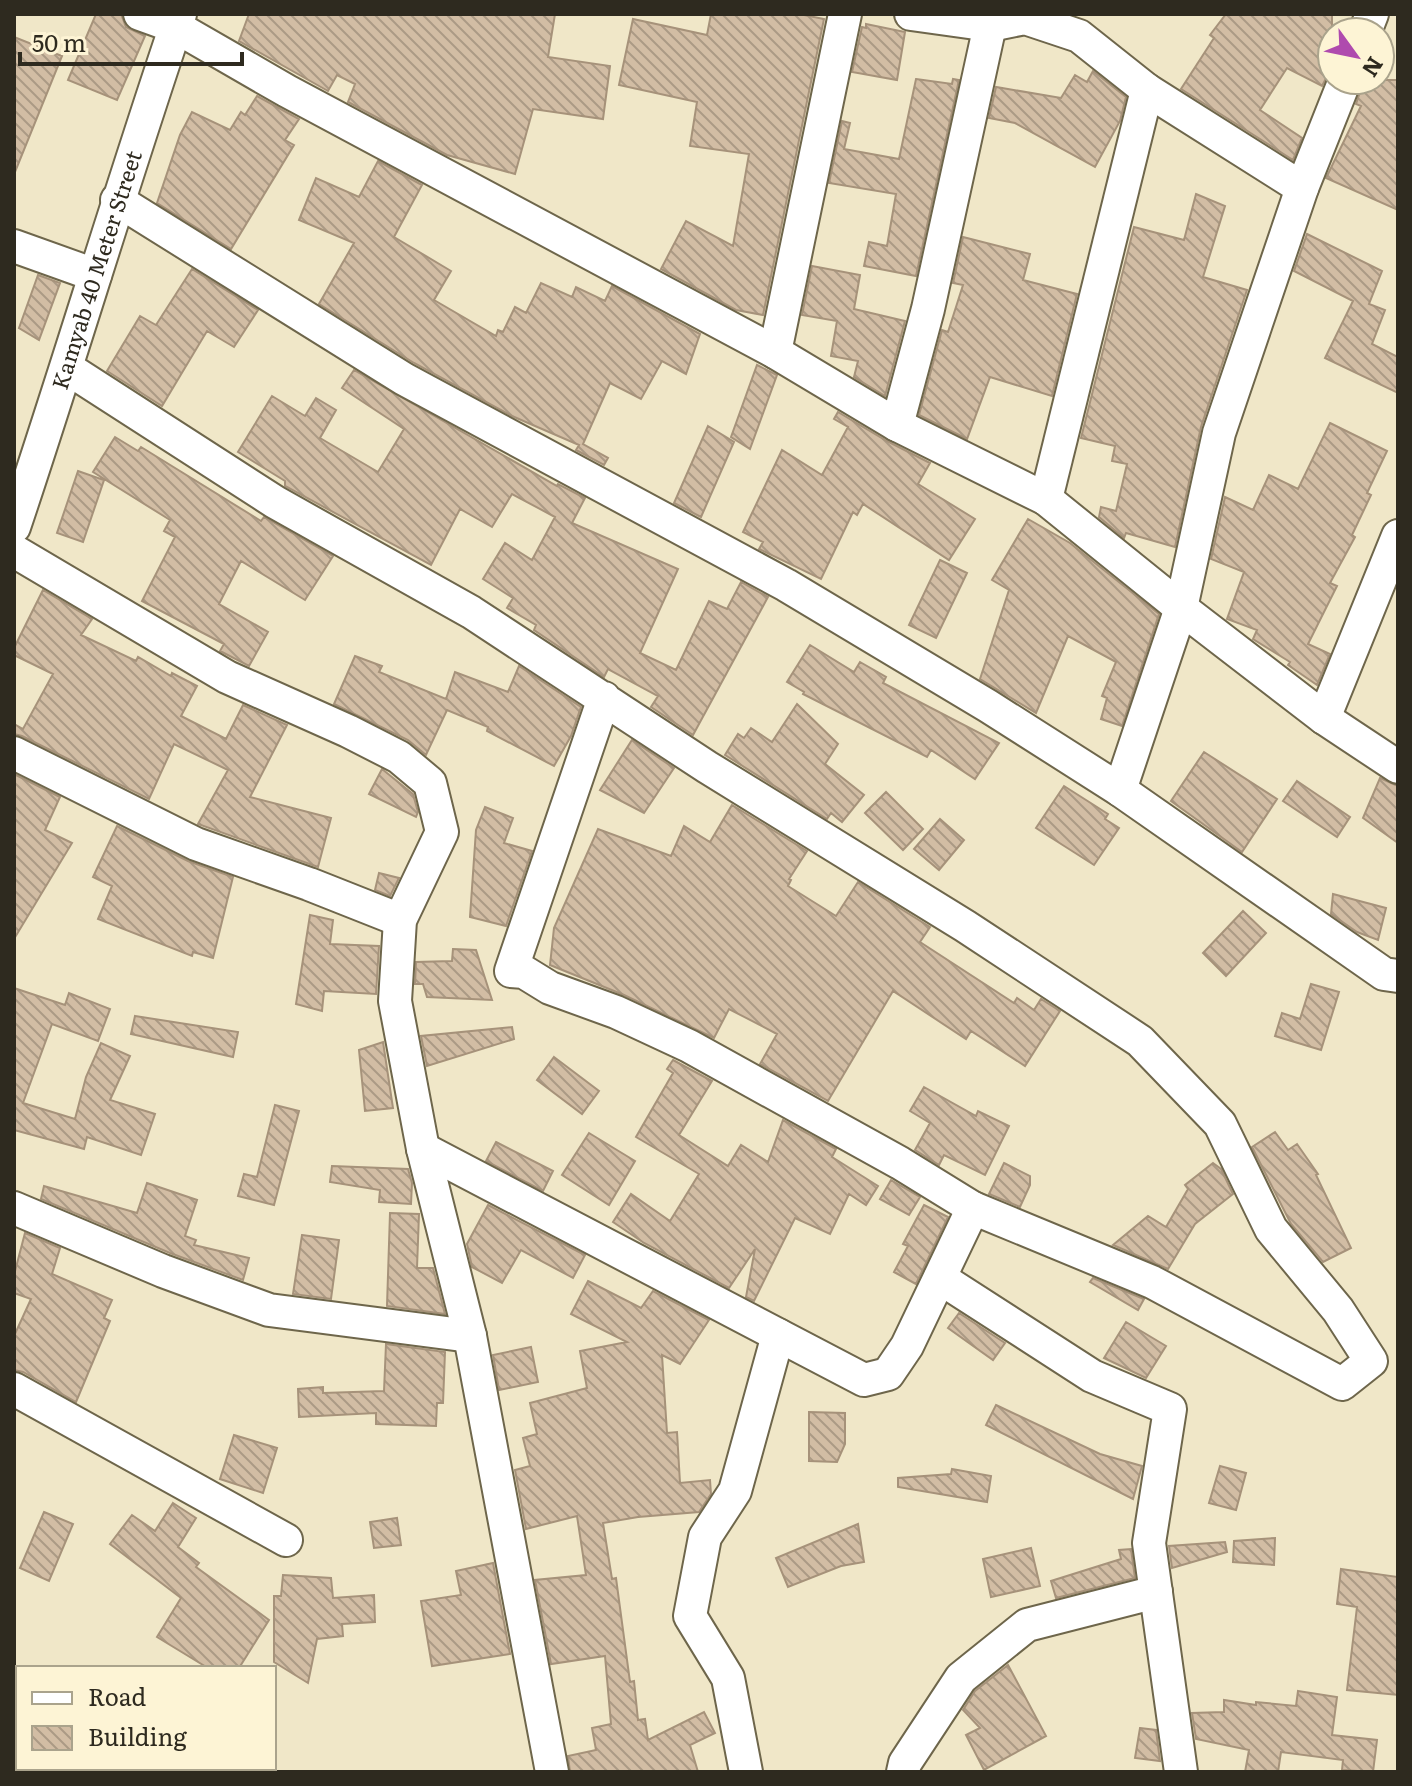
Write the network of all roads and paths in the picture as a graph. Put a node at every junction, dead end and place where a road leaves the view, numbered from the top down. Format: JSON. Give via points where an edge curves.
{"nodes":[{"id":1,"x":140,"y":14,"type":"edge"},
{"id":2,"x":845,"y":14,"type":"edge"},
{"id":3,"x":911,"y":14,"type":"edge"},
{"id":4,"x":178,"y":20,"type":"edge"},
{"id":5,"x":990,"y":25,"type":"junction"},
{"id":6,"x":1147,"y":90,"type":"junction"},
{"id":7,"x":1339,"y":96,"type":"edge"},
{"id":8,"x":1302,"y":188,"type":"junction"},
{"id":9,"x":117,"y":200,"type":"junction"},
{"id":10,"x":14,"y":246,"type":"edge"},
{"id":11,"x":95,"y":275,"type":"junction"},
{"id":12,"x":775,"y":352,"type":"junction"},
{"id":13,"x":67,"y":368,"type":"junction"},
{"id":14,"x":897,"y":425,"type":"junction"},
{"id":15,"x":1046,"y":499,"type":"junction"},
{"id":16,"x":14,"y":527,"type":"edge"},
{"id":17,"x":1398,"y":536,"type":"edge"},
{"id":18,"x":14,"y":551,"type":"edge"},
{"id":19,"x":1181,"y":608,"type":"junction"},
{"id":20,"x":604,"y":698,"type":"junction"},
{"id":21,"x":1324,"y":718,"type":"junction"},
{"id":22,"x":14,"y":753,"type":"edge"},
{"id":23,"x":1398,"y":767,"type":"edge"},
{"id":24,"x":1120,"y":790,"type":"junction"},
{"id":25,"x":400,"y":920,"type":"junction"},
{"id":26,"x":1398,"y":976,"type":"edge"},
{"id":27,"x":423,"y":1149,"type":"junction"},
{"id":28,"x":14,"y":1208,"type":"edge"},
{"id":29,"x":973,"y":1208,"type":"junction"},
{"id":30,"x":940,"y":1278,"type":"junction"},
{"id":31,"x":778,"y":1335,"type":"junction"},
{"id":32,"x":470,"y":1336,"type":"junction"},
{"id":33,"x":14,"y":1389,"type":"edge"},
{"id":34,"x":286,"y":1540,"type":"dead end"},
{"id":35,"x":1156,"y":1592,"type":"junction"},
{"id":36,"x":552,"y":1772,"type":"edge"},
{"id":37,"x":746,"y":1772,"type":"edge"},
{"id":38,"x":903,"y":1772,"type":"edge"},
{"id":39,"x":1181,"y":1772,"type":"edge"}],
"edges":[{"from":1,"to":4,"type":"street"},
{"from":2,"to":12,"type":"street"},
{"from":3,"to":5,"type":"street"},
{"from":4,"to":9,"type":"street","name":"Kamyab 40 Meter Street"},
{"from":4,"to":12,"type":"street","via":[[287,91]]},
{"from":5,"to":6,"type":"street","via":[[1025,18],[1079,36]]},
{"from":5,"to":14,"type":"street"},
{"from":6,"to":8,"type":"street"},
{"from":6,"to":15,"type":"street"},
{"from":7,"to":8,"type":"street"},
{"from":8,"to":19,"type":"street","via":[[1219,433]]},
{"from":9,"to":11,"type":"street","name":"Kamyab 40 Meter Street"},
{"from":9,"to":24,"type":"street","via":[[404,379],[786,585]]},
{"from":10,"to":11,"type":"street"},
{"from":11,"to":13,"type":"street","name":"Kamyab 40 Meter Street"},
{"from":12,"to":14,"type":"street"},
{"from":13,"to":16,"type":"street","name":"Kamyab 40 Meter Street"},
{"from":13,"to":20,"type":"street","via":[[275,502],[471,612]]},
{"from":14,"to":15,"type":"street"},
{"from":15,"to":19,"type":"street"},
{"from":17,"to":21,"type":"street"},
{"from":18,"to":25,"type":"street","via":[[227,677],[399,757],[430,783],[442,832]]},
{"from":19,"to":21,"type":"street"},
{"from":19,"to":24,"type":"street"},
{"from":20,"to":29,"type":"street","via":[[511,971],[524,972],[689,1046]]},
{"from":20,"to":29,"type":"street","via":[[1140,1041],[1220,1124],[1271,1229],[1338,1310],[1371,1361],[1342,1384],[1152,1282]]},
{"from":21,"to":23,"type":"street"},
{"from":22,"to":25,"type":"street","via":[[196,844]]},
{"from":24,"to":26,"type":"street","via":[[1333,940],[1384,974]]},
{"from":25,"to":27,"type":"street","via":[[395,1001]]},
{"from":27,"to":31,"type":"street"},
{"from":27,"to":32,"type":"street"},
{"from":28,"to":32,"type":"street","via":[[269,1310]]},
{"from":29,"to":30,"type":"street"},
{"from":30,"to":31,"type":"street","via":[[888,1374],[864,1380]]},
{"from":30,"to":35,"type":"street","via":[[1092,1376],[1170,1409],[1149,1543]]},
{"from":31,"to":37,"type":"street","via":[[735,1491],[705,1537],[690,1616],[728,1678]]},
{"from":32,"to":36,"type":"street"},
{"from":33,"to":34,"type":"street"},
{"from":35,"to":38,"type":"street","via":[[1027,1625],[961,1678]]},
{"from":35,"to":39,"type":"street"}]}
